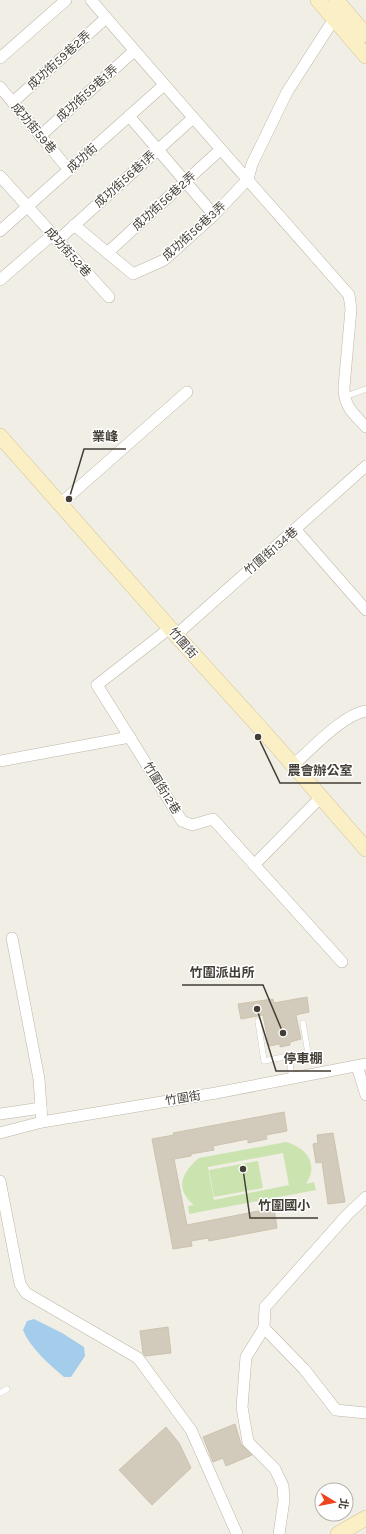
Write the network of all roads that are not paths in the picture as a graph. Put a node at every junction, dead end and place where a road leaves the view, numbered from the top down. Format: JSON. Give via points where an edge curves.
{"nodes":[{"id":1,"x":66,"y":0,"type":"edge"},
{"id":2,"x":91,"y":0,"type":"edge"},
{"id":3,"x":318,"y":0,"type":"edge"},
{"id":4,"x":336,"y":0,"type":"edge"},
{"id":5,"x":106,"y":18,"type":"junction"},
{"id":6,"x":334,"y":19,"type":"junction"},
{"id":7,"x":366,"y":35,"type":"edge"},
{"id":8,"x":134,"y":51,"type":"junction"},
{"id":9,"x":366,"y":56,"type":"edge"},
{"id":10,"x":0,"y":58,"type":"edge"},
{"id":11,"x":164,"y":85,"type":"junction"},
{"id":12,"x":0,"y":87,"type":"edge"},
{"id":13,"x":13,"y":102,"type":"junction"},
{"id":14,"x":128,"y":116,"type":"junction"},
{"id":15,"x":193,"y":118,"type":"junction"},
{"id":16,"x":40,"y":136,"type":"junction"},
{"id":17,"x":157,"y":149,"type":"junction"},
{"id":18,"x":220,"y":150,"type":"junction"},
{"id":19,"x":69,"y":170,"type":"junction"},
{"id":20,"x":0,"y":176,"type":"edge"},
{"id":21,"x":248,"y":179,"type":"junction"},
{"id":22,"x":186,"y":182,"type":"junction"},
{"id":23,"x":27,"y":207,"type":"junction"},
{"id":24,"x":214,"y":215,"type":"junction"},
{"id":25,"x":74,"y":225,"type":"junction"},
{"id":26,"x":0,"y":231,"type":"edge"},
{"id":27,"x":55,"y":238,"type":"junction"},
{"id":28,"x":107,"y":253,"type":"junction"},
{"id":29,"x":0,"y":280,"type":"edge"},
{"id":30,"x":109,"y":297,"type":"dead end"},
{"id":31,"x":366,"y":389,"type":"edge"},
{"id":32,"x":187,"y":392,"type":"dead end"},
{"id":33,"x":344,"y":397,"type":"junction"},
{"id":34,"x":366,"y":427,"type":"edge"},
{"id":35,"x":0,"y":436,"type":"edge"},
{"id":36,"x":366,"y":466,"type":"edge"},
{"id":37,"x":60,"y":504,"type":"junction"},
{"id":38,"x":296,"y":530,"type":"junction"},
{"id":39,"x":366,"y":610,"type":"edge"},
{"id":40,"x":173,"y":631,"type":"junction"},
{"id":41,"x":366,"y":711,"type":"edge"},
{"id":42,"x":130,"y":737,"type":"junction"},
{"id":43,"x":0,"y":761,"type":"edge"},
{"id":44,"x":293,"y":765,"type":"junction"},
{"id":45,"x":321,"y":797,"type":"junction"},
{"id":46,"x":366,"y":850,"type":"edge"},
{"id":47,"x":254,"y":865,"type":"junction"},
{"id":48,"x":12,"y":938,"type":"dead end"},
{"id":49,"x":342,"y":962,"type":"dead end"},
{"id":50,"x":258,"y":1021,"type":"dead end"},
{"id":51,"x":303,"y":1023,"type":"dead end"},
{"id":52,"x":289,"y":1056,"type":"junction"},
{"id":53,"x":362,"y":1065,"type":"edge"},
{"id":54,"x":292,"y":1079,"type":"junction"},
{"id":55,"x":366,"y":1096,"type":"edge"},
{"id":56,"x":41,"y":1108,"type":"junction"},
{"id":57,"x":0,"y":1114,"type":"edge"},
{"id":58,"x":42,"y":1122,"type":"junction"},
{"id":59,"x":0,"y":1133,"type":"edge"},
{"id":60,"x":0,"y":1181,"type":"edge"},
{"id":61,"x":366,"y":1197,"type":"edge"},
{"id":62,"x":264,"y":1328,"type":"junction"},
{"id":63,"x":7,"y":1389,"type":"dead end"},
{"id":64,"x":0,"y":1393,"type":"edge"},
{"id":65,"x":366,"y":1413,"type":"edge"},
{"id":66,"x":366,"y":1518,"type":"edge"},
{"id":67,"x":237,"y":1534,"type":"edge"},
{"id":68,"x":279,"y":1534,"type":"edge"},
{"id":69,"x":338,"y":1534,"type":"edge"}],
"edges":[{"from":1,"to":10,"type":"street"},
{"from":2,"to":5,"type":"street"},
{"from":3,"to":6,"type":"street"},
{"from":4,"to":7,"type":"street"},
{"from":5,"to":8,"type":"street"},
{"from":5,"to":13,"type":"street","name":"成功街59巷2弄"},
{"from":6,"to":9,"type":"street"},
{"from":6,"to":21,"type":"street","via":[[287,92],[252,164]]},
{"from":8,"to":11,"type":"street"},
{"from":8,"to":16,"type":"street","name":"成功街59巷1弄"},
{"from":11,"to":14,"type":"street","name":"成功街"},
{"from":11,"to":15,"type":"street"},
{"from":12,"to":13,"type":"street","name":"成功街59巷"},
{"from":13,"to":16,"type":"street","name":"成功街59巷"},
{"from":14,"to":17,"type":"street"},
{"from":14,"to":19,"type":"street","name":"成功街"},
{"from":15,"to":17,"type":"street","name":"成功街56巷1弄"},
{"from":15,"to":18,"type":"street"},
{"from":16,"to":19,"type":"street","name":"成功街59巷"},
{"from":17,"to":22,"type":"street"},
{"from":17,"to":25,"type":"street","name":"成功街56巷1弄"},
{"from":18,"to":21,"type":"street"},
{"from":18,"to":22,"type":"street","name":"成功街56巷2弄"},
{"from":19,"to":23,"type":"street","name":"成功街"},
{"from":20,"to":23,"type":"street","name":"成功街52巷"},
{"from":21,"to":24,"type":"street","name":"成功街56巷3弄"},
{"from":21,"to":33,"type":"street","via":[[349,295],[351,309]]},
{"from":22,"to":24,"type":"street"},
{"from":22,"to":28,"type":"street","name":"成功街56巷2弄"},
{"from":23,"to":26,"type":"street","name":"成功街"},
{"from":23,"to":27,"type":"street","name":"成功街52巷"},
{"from":24,"to":28,"type":"street","name":"成功街56巷3弄","via":[[164,260],[133,274]]},
{"from":25,"to":27,"type":"street","name":"成功街56巷1弄"},
{"from":25,"to":28,"type":"street"},
{"from":27,"to":29,"type":"street","name":"成功街56巷1弄"},
{"from":27,"to":30,"type":"street","name":"成功街52巷"},
{"from":31,"to":33,"type":"lane"},
{"from":32,"to":37,"type":"street"},
{"from":33,"to":34,"type":"street","via":[[347,407]]},
{"from":35,"to":37,"type":"street","name":"竹圍街"},
{"from":36,"to":38,"type":"street","name":"竹圍街134巷"},
{"from":37,"to":40,"type":"street","name":"竹圍街"},
{"from":38,"to":39,"type":"street"},
{"from":38,"to":40,"type":"street","name":"竹圍街134巷"},
{"from":40,"to":42,"type":"street","name":"竹圍街12巷","via":[[97,685]]},
{"from":40,"to":44,"type":"street","name":"竹圍街"},
{"from":41,"to":44,"type":"street","via":[[359,712],[339,724]]},
{"from":42,"to":43,"type":"street"},
{"from":42,"to":47,"type":"street","name":"竹圍街12巷","via":[[182,821],[192,825],[213,819]]},
{"from":44,"to":45,"type":"street","name":"竹圍街"},
{"from":45,"to":46,"type":"street","name":"竹圍街"},
{"from":45,"to":47,"type":"street"},
{"from":47,"to":49,"type":"street","name":"竹圍街12巷"},
{"from":48,"to":56,"type":"street","via":[[39,1079]]},
{"from":50,"to":52,"type":"lane","via":[[264,1061]]},
{"from":51,"to":52,"type":"lane","via":[[308,1053]]},
{"from":52,"to":54,"type":"lane"},
{"from":53,"to":54,"type":"street","name":"竹圍街"},
{"from":53,"to":55,"type":"street"},
{"from":54,"to":58,"type":"street","name":"竹圍街"},
{"from":56,"to":57,"type":"street"},
{"from":56,"to":58,"type":"street"},
{"from":58,"to":59,"type":"street","name":"竹圍街"},
{"from":60,"to":67,"type":"street","via":[[20,1284],[26,1293],[138,1358],[191,1430]]},
{"from":61,"to":62,"type":"street","via":[[265,1307]]},
{"from":62,"to":65,"type":"street","via":[[304,1369],[336,1410]]},
{"from":62,"to":68,"type":"street","via":[[246,1357],[242,1407],[248,1442],[275,1469],[282,1486],[284,1500]]},
{"from":63,"to":64,"type":"lane"},
{"from":66,"to":69,"type":"street"}]}
